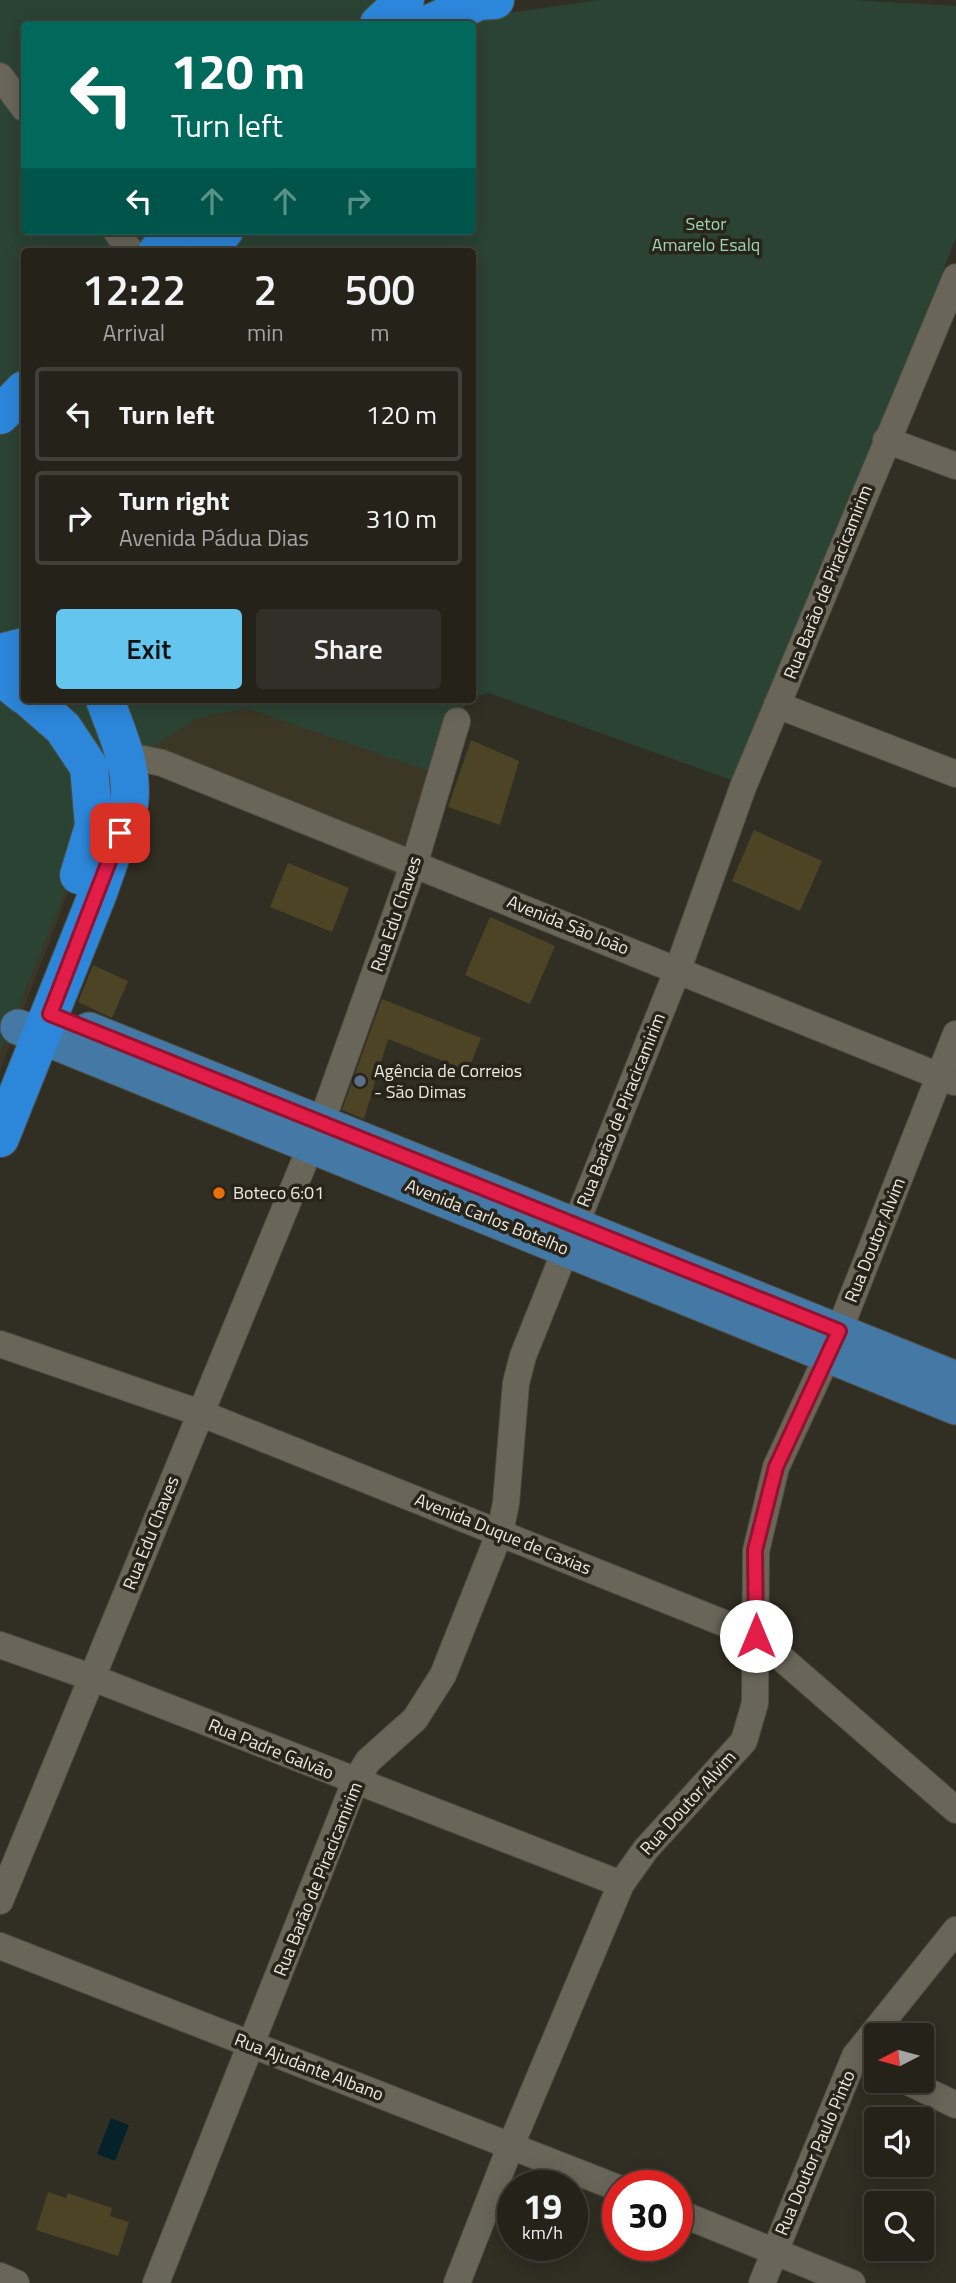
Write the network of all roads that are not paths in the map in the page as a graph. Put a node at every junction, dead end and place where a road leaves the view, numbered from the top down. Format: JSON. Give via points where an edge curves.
{"nodes":[{"id":1,"x":392,"y":0,"type":"edge"},
{"id":2,"x":405,"y":0,"type":"edge"},
{"id":3,"x":495,"y":0,"type":"edge"},
{"id":4,"x":372,"y":21,"type":"edge"},
{"id":5,"x":382,"y":21,"type":"edge"},
{"id":6,"x":436,"y":21,"type":"edge"},
{"id":7,"x":0,"y":76,"type":"edge"},
{"id":8,"x":21,"y":104,"type":"edge"},
{"id":9,"x":173,"y":235,"type":"edge"},
{"id":10,"x":219,"y":235,"type":"edge"},
{"id":11,"x":161,"y":248,"type":"edge"},
{"id":12,"x":208,"y":248,"type":"edge"},
{"id":13,"x":956,"y":276,"type":"edge"},
{"id":14,"x":21,"y":393,"type":"edge"},
{"id":15,"x":0,"y":415,"type":"edge"},
{"id":16,"x":0,"y":427,"type":"edge"},
{"id":17,"x":21,"y":429,"type":"edge"},
{"id":18,"x":886,"y":440,"type":"junction"},
{"id":19,"x":956,"y":466,"type":"edge"},
{"id":20,"x":21,"y":648,"type":"edge"},
{"id":21,"x":0,"y":653,"type":"edge"},
{"id":22,"x":0,"y":676,"type":"edge"},
{"id":23,"x":21,"y":693,"type":"edge"},
{"id":24,"x":34,"y":703,"type":"edge"},
{"id":25,"x":106,"y":703,"type":"edge"},
{"id":26,"x":778,"y":705,"type":"junction"},
{"id":27,"x":457,"y":721,"type":"dead end"},
{"id":28,"x":124,"y":755,"type":"junction"},
{"id":29,"x":178,"y":770,"type":"junction"},
{"id":30,"x":956,"y":774,"type":"edge"},
{"id":31,"x":130,"y":793,"type":"junction"},
{"id":32,"x":413,"y":864,"type":"junction"},
{"id":33,"x":678,"y":969,"type":"junction"},
{"id":34,"x":36,"y":1026,"type":"junction"},
{"id":35,"x":956,"y":1034,"type":"edge"},
{"id":36,"x":0,"y":1071,"type":"edge"},
{"id":37,"x":948,"y":1079,"type":"edge"},
{"id":38,"x":328,"y":1104,"type":"dead end"},
{"id":39,"x":0,"y":1138,"type":"edge"},
{"id":40,"x":303,"y":1165,"type":"dead end"},
{"id":41,"x":572,"y":1237,"type":"junction"},
{"id":42,"x":834,"y":1343,"type":"junction"},
{"id":43,"x":0,"y":1344,"type":"edge"},
{"id":44,"x":956,"y":1379,"type":"edge"},
{"id":45,"x":956,"y":1407,"type":"edge"},
{"id":46,"x":200,"y":1413,"type":"junction"},
{"id":47,"x":500,"y":1532,"type":"junction"},
{"id":48,"x":756,"y":1636,"type":"junction"},
{"id":49,"x":0,"y":1645,"type":"edge"},
{"id":50,"x":93,"y":1678,"type":"junction"},
{"id":51,"x":355,"y":1782,"type":"junction"},
{"id":52,"x":956,"y":1810,"type":"edge"},
{"id":53,"x":621,"y":1884,"type":"junction"},
{"id":54,"x":0,"y":1901,"type":"edge"},
{"id":55,"x":956,"y":1930,"type":"edge"},
{"id":56,"x":0,"y":1946,"type":"edge"},
{"id":57,"x":892,"y":2023,"type":"edge"},
{"id":58,"x":251,"y":2044,"type":"junction"},
{"id":59,"x":864,"y":2065,"type":"edge"},
{"id":60,"x":931,"y":2093,"type":"edge"},
{"id":61,"x":956,"y":2105,"type":"edge"},
{"id":62,"x":511,"y":2146,"type":"junction"},
{"id":63,"x":602,"y":2182,"type":"edge"},
{"id":64,"x":693,"y":2218,"type":"edge"},
{"id":65,"x":774,"y":2251,"type":"junction"},
{"id":66,"x":0,"y":2276,"type":"edge"},
{"id":67,"x":16,"y":2283,"type":"edge"},
{"id":68,"x":156,"y":2283,"type":"edge"},
{"id":69,"x":457,"y":2283,"type":"edge"},
{"id":70,"x":762,"y":2283,"type":"edge"},
{"id":71,"x":852,"y":2283,"type":"edge"}],
"edges":[{"from":1,"to":4,"type":"highway"},
{"from":2,"to":5,"type":"highway"},
{"from":3,"to":6,"type":"highway","via":[[479,1]]},
{"from":7,"to":8,"type":"street"},
{"from":9,"to":11,"type":"highway"},
{"from":10,"to":12,"type":"highway"},
{"from":13,"to":18,"type":"street","name":"Rua Barão de Piracicamirim"},
{"from":14,"to":15,"type":"highway"},
{"from":16,"to":17,"type":"highway"},
{"from":18,"to":19,"type":"street"},
{"from":18,"to":26,"type":"street","name":"Rua Barão de Piracicamirim"},
{"from":20,"to":21,"type":"highway"},
{"from":22,"to":23,"type":"highway"},
{"from":24,"to":34,"type":"highway","via":[[63,728],[89,768],[94,826]]},
{"from":25,"to":28,"type":"highway"},
{"from":26,"to":30,"type":"street"},
{"from":26,"to":33,"type":"street","name":"Rua Barão de Piracicamirim"},
{"from":27,"to":32,"type":"street","name":"Rua Edu Chaves"},
{"from":28,"to":29,"type":"street","name":"Avenida São João"},
{"from":28,"to":31,"type":"highway"},
{"from":29,"to":31,"type":"street","via":[[156,770]]},
{"from":29,"to":32,"type":"street","name":"Avenida São João"},
{"from":31,"to":34,"type":"highway","via":[[120,833]]},
{"from":32,"to":33,"type":"street","name":"Avenida São João"},
{"from":32,"to":38,"type":"street","name":"Rua Edu Chaves"},
{"from":33,"to":37,"type":"street","name":"Avenida São João"},
{"from":33,"to":41,"type":"street","name":"Rua Barão de Piracicamirim"},
{"from":34,"to":36,"type":"highway"},
{"from":34,"to":39,"type":"highway"},
{"from":34,"to":41,"type":"main road","name":"Avenida Carlos Botelho"},
{"from":35,"to":37,"type":"street","name":"Rua Doutor Alvim"},
{"from":37,"to":42,"type":"street","name":"Rua Doutor Alvim"},
{"from":40,"to":46,"type":"street","name":"Rua Edu Chaves"},
{"from":41,"to":42,"type":"main road","name":"Avenida Carlos Botelho"},
{"from":41,"to":47,"type":"street","name":"Rua Barão de Piracicamirim","via":[[516,1383]]},
{"from":42,"to":44,"type":"main road","name":"Avenida Carlos Botelho"},
{"from":42,"to":45,"type":"main road","name":"Avenida Carlos Botelho"},
{"from":42,"to":48,"type":"street","name":"Rua Doutor Alvim","via":[[776,1467],[755,1550]]},
{"from":43,"to":46,"type":"street","name":"Avenida Duque de Caxias"},
{"from":46,"to":47,"type":"street","name":"Avenida Duque de Caxias"},
{"from":46,"to":50,"type":"street","name":"Rua Edu Chaves"},
{"from":47,"to":48,"type":"street","name":"Avenida Duque de Caxias"},
{"from":47,"to":51,"type":"street","name":"Rua Barão de Piracicamirim","via":[[443,1675],[415,1719],[368,1762]]},
{"from":48,"to":52,"type":"street","name":"Avenida Duque de Caxias"},
{"from":48,"to":53,"type":"street","name":"Rua Doutor Alvim","via":[[755,1703],[744,1741],[646,1849]]},
{"from":49,"to":50,"type":"street","name":"Rua Padre Galvão"},
{"from":50,"to":51,"type":"street","name":"Rua Padre Galvão"},
{"from":50,"to":54,"type":"street","name":"Rua Edu Chaves"},
{"from":51,"to":53,"type":"street","name":"Rua Padre Galvão"},
{"from":51,"to":58,"type":"street","name":"Rua Barão de Piracicamirim"},
{"from":53,"to":62,"type":"street","name":"Rua Doutor Alvim"},
{"from":55,"to":57,"type":"street","name":"Rua Doutor Paulo Pinto"},
{"from":56,"to":58,"type":"street","name":"Rua Ajudante Albano"},
{"from":58,"to":62,"type":"street","name":"Rua Ajudante Albano"},
{"from":58,"to":68,"type":"street","name":"Rua Barão de Piracicamirim"},
{"from":59,"to":65,"type":"street","name":"Rua Doutor Paulo Pinto"},
{"from":60,"to":61,"type":"street"},
{"from":62,"to":63,"type":"street","name":"Rua Ajudante Albano"},
{"from":62,"to":69,"type":"street","name":"Rua Doutor Alvim"},
{"from":64,"to":65,"type":"street"},
{"from":65,"to":70,"type":"street","name":"Rua Doutor Paulo Pinto"},
{"from":65,"to":71,"type":"street"},
{"from":66,"to":67,"type":"street"}]}
